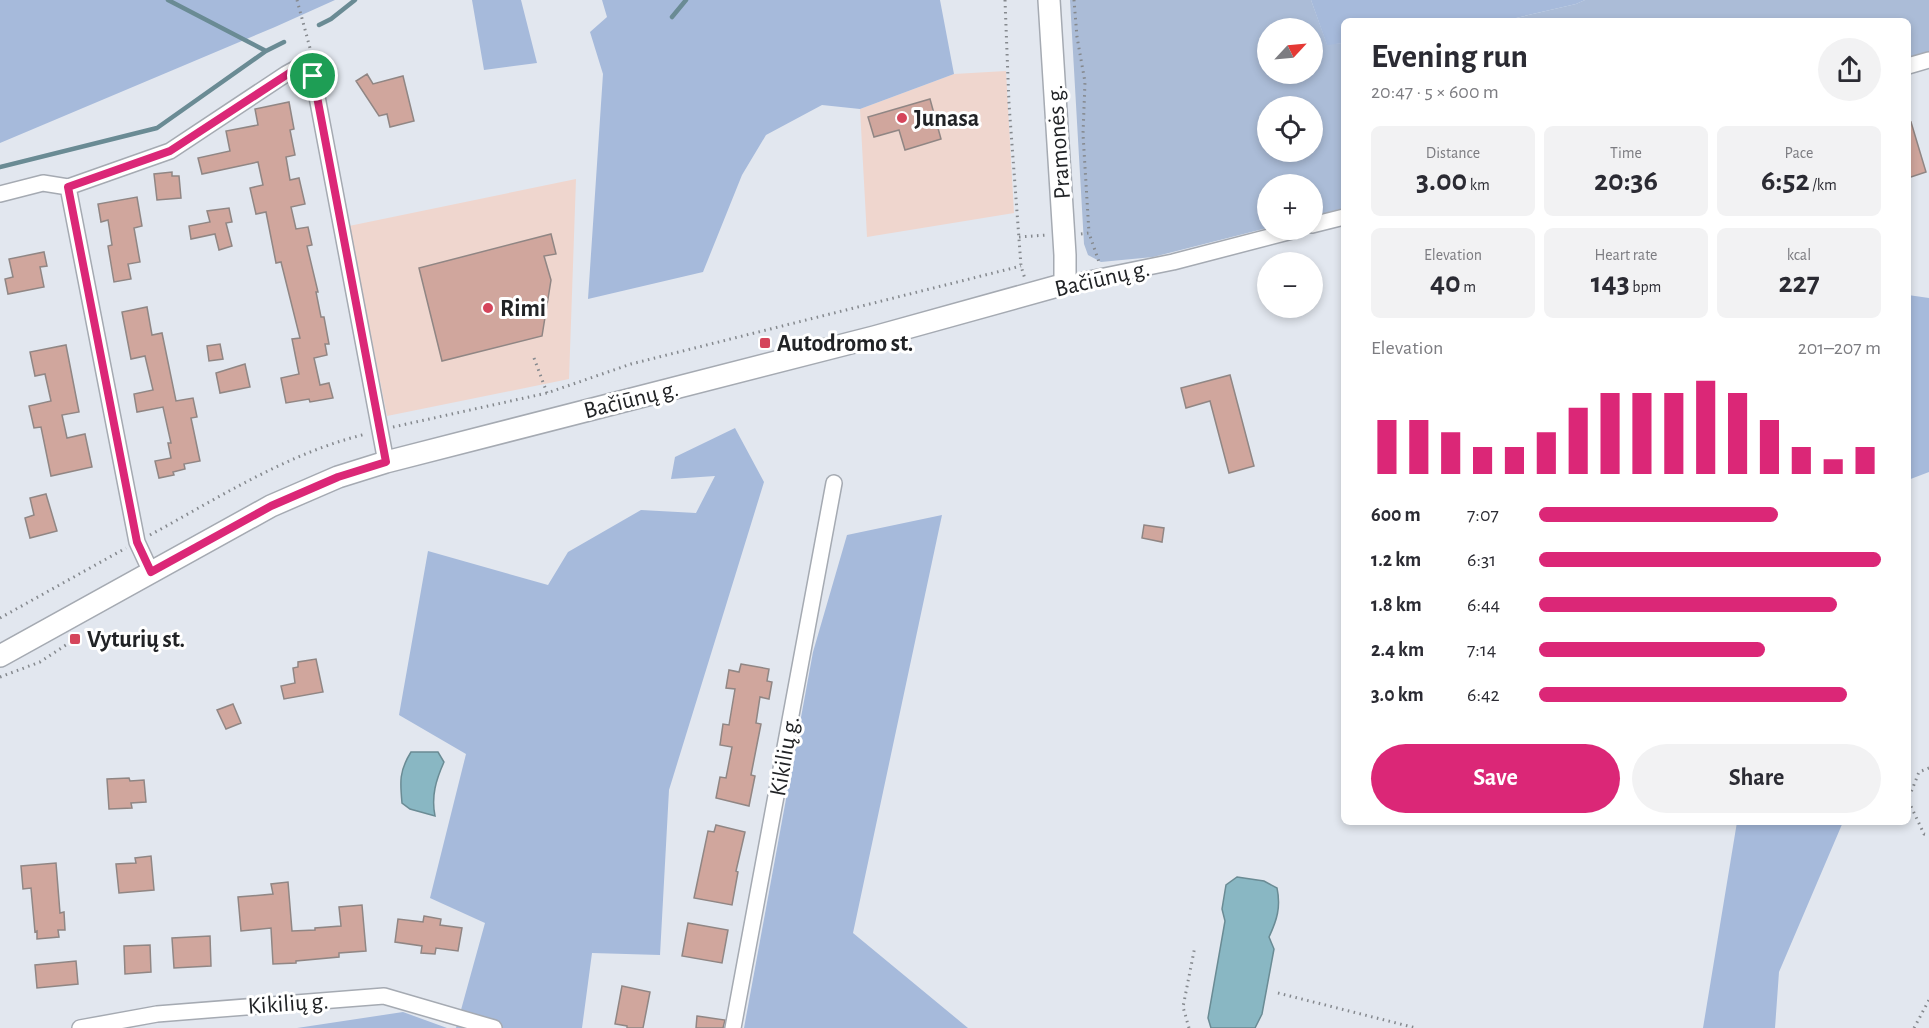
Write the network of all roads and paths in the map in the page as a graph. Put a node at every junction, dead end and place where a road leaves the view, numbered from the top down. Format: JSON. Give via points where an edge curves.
{"nodes":[{"id":1,"x":297,"y":0,"type":"edge"},
{"id":2,"x":1005,"y":0,"type":"edge"},
{"id":3,"x":1049,"y":0,"type":"edge"},
{"id":4,"x":1074,"y":0,"type":"edge"},
{"id":5,"x":1929,"y":60,"type":"edge"},
{"id":6,"x":1911,"y":65,"type":"edge"},
{"id":7,"x":308,"y":69,"type":"junction"},
{"id":8,"x":68,"y":187,"type":"junction"},
{"id":9,"x":0,"y":194,"type":"edge"},
{"id":10,"x":1341,"y":218,"type":"edge"},
{"id":11,"x":1323,"y":222,"type":"edge"},
{"id":12,"x":1089,"y":233,"type":"dead end"},
{"id":13,"x":1258,"y":240,"type":"edge"},
{"id":14,"x":1065,"y":284,"type":"junction"},
{"id":15,"x":1029,"y":296,"type":"junction"},
{"id":16,"x":534,"y":358,"type":"dead end"},
{"id":17,"x":547,"y":393,"type":"dead end"},
{"id":18,"x":386,"y":462,"type":"junction"},
{"id":19,"x":834,"y":483,"type":"dead end"},
{"id":20,"x":151,"y":572,"type":"junction"},
{"id":21,"x":75,"y":639,"type":"dead end"},
{"id":22,"x":0,"y":656,"type":"edge"},
{"id":23,"x":0,"y":677,"type":"edge"},
{"id":24,"x":1929,"y":768,"type":"edge"},
{"id":25,"x":1911,"y":792,"type":"edge"},
{"id":26,"x":1911,"y":806,"type":"edge"},
{"id":27,"x":1929,"y":835,"type":"edge"},
{"id":28,"x":1195,"y":946,"type":"dead end"},
{"id":29,"x":1278,"y":993,"type":"dead end"},
{"id":30,"x":1929,"y":1000,"type":"edge"},
{"id":31,"x":80,"y":1028,"type":"edge"},
{"id":32,"x":494,"y":1028,"type":"edge"},
{"id":33,"x":733,"y":1028,"type":"edge"},
{"id":34,"x":1189,"y":1028,"type":"edge"},
{"id":35,"x":1416,"y":1028,"type":"edge"},
{"id":36,"x":1914,"y":1028,"type":"edge"}],
"edges":[{"from":1,"to":7,"type":"path","via":[[310,48]]},
{"from":2,"to":15,"type":"path","via":[[1021,266]]},
{"from":3,"to":14,"type":"main road","name":"Pramonės g."},
{"from":4,"to":12,"type":"path","via":[[1085,82],[1083,134]]},
{"from":5,"to":6,"type":"street"},
{"from":7,"to":8,"type":"street","via":[[297,68],[286,74],[170,151]]},
{"from":7,"to":18,"type":"street","via":[[315,86]]},
{"from":8,"to":9,"type":"street","via":[[43,183]]},
{"from":8,"to":20,"type":"street","via":[[137,542]]},
{"from":10,"to":11,"type":"street"},
{"from":13,"to":14,"type":"street","name":"Bačiūnų g."},
{"from":14,"to":15,"type":"main road","name":"Bačiūnų g."},
{"from":15,"to":18,"type":"main road","name":"Bačiūnų g."},
{"from":16,"to":17,"type":"path"},
{"from":18,"to":20,"type":"main road","name":"Bačiūnų g.","via":[[338,477],[271,506]]},
{"from":19,"to":33,"type":"street","name":"Kikilių g."},
{"from":20,"to":22,"type":"main road","name":"Bačiūnų g."},
{"from":21,"to":23,"type":"path","via":[[40,662]]},
{"from":24,"to":25,"type":"path","via":[[1919,772]]},
{"from":26,"to":27,"type":"path","via":[[1924,834]]},
{"from":28,"to":34,"type":"path","via":[[1183,1007]]},
{"from":29,"to":35,"type":"path"},
{"from":30,"to":36,"type":"path"},
{"from":31,"to":32,"type":"street","name":"Kikilių g.","via":[[157,1014],[384,996]]}]}
